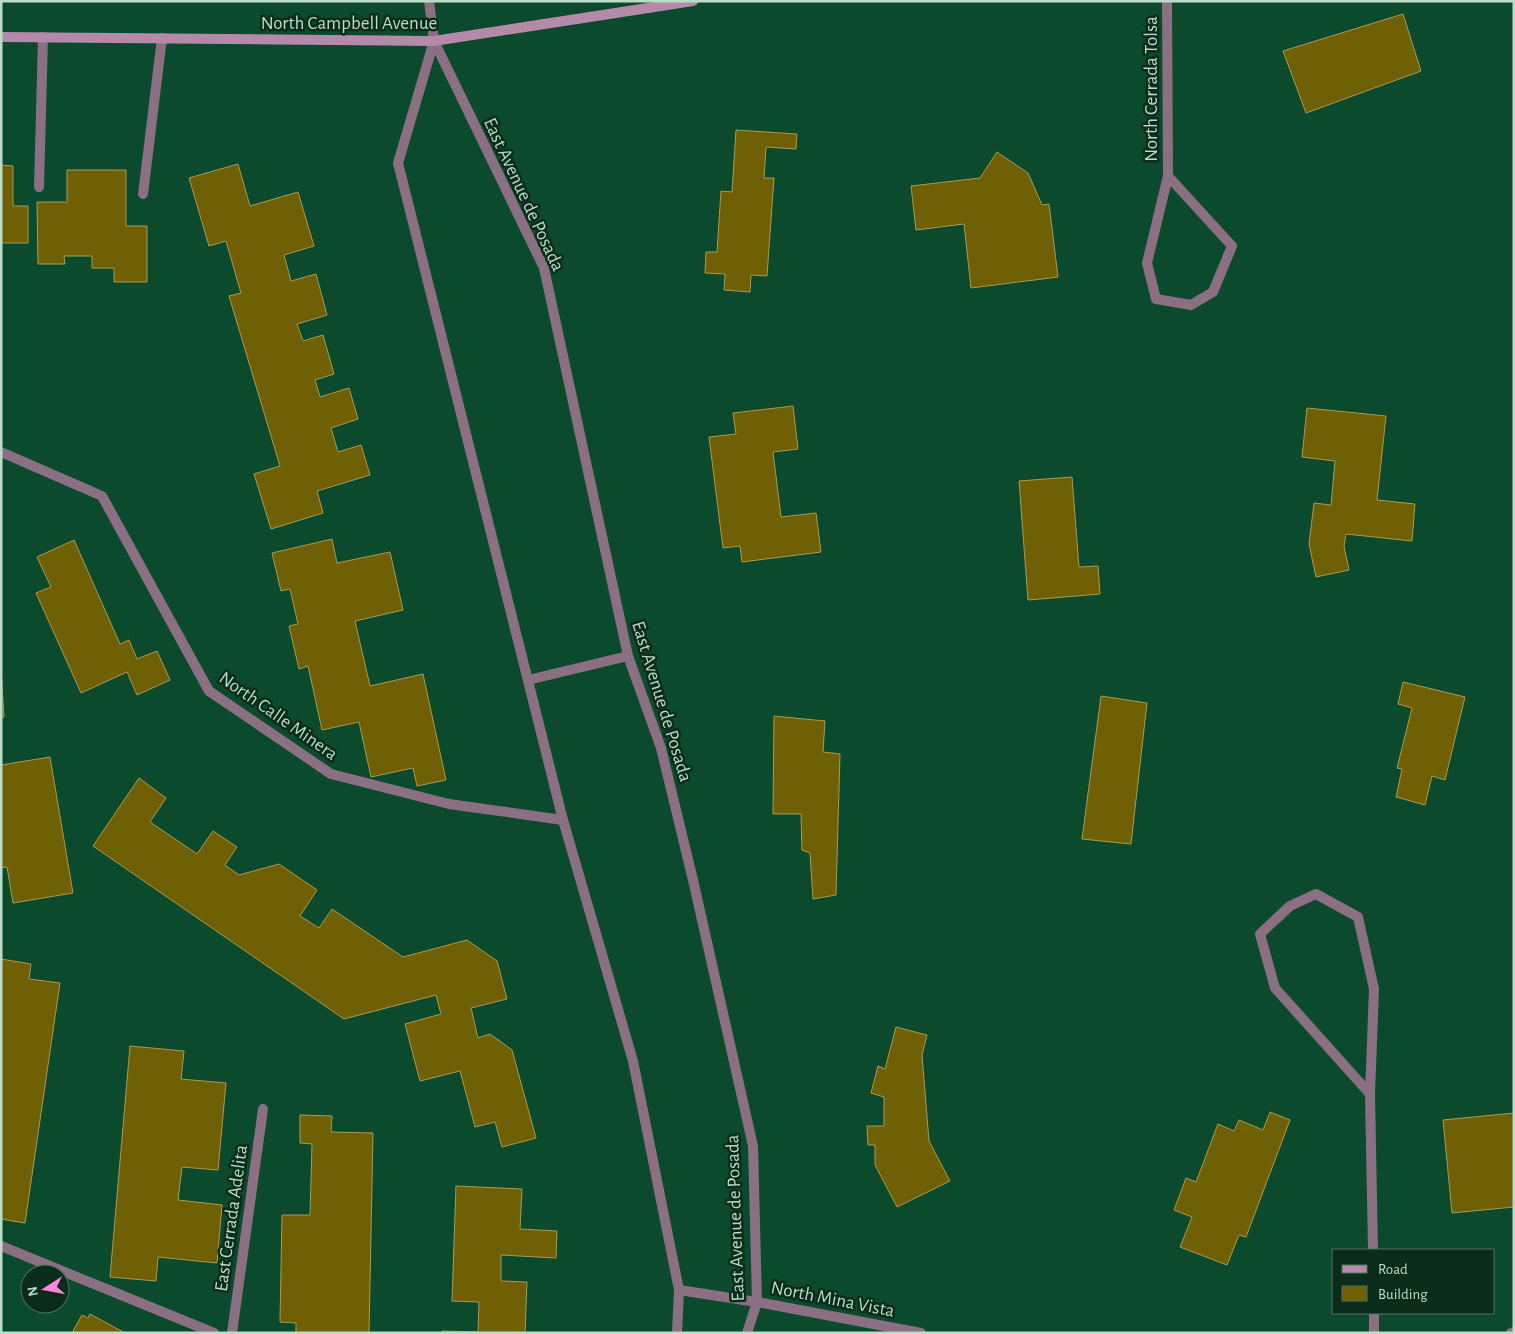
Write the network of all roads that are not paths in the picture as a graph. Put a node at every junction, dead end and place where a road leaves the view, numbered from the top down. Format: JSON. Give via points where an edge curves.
{"nodes":[{"id":1,"x":429,"y":1,"type":"edge"},
{"id":2,"x":693,"y":1,"type":"edge"},
{"id":3,"x":1167,"y":1,"type":"edge"},
{"id":4,"x":1,"y":37,"type":"edge"},
{"id":5,"x":43,"y":37,"type":"junction"},
{"id":6,"x":162,"y":38,"type":"junction"},
{"id":7,"x":434,"y":41,"type":"junction"},
{"id":8,"x":1168,"y":176,"type":"junction"},
{"id":9,"x":39,"y":187,"type":"dead end"},
{"id":10,"x":143,"y":194,"type":"dead end"},
{"id":11,"x":1,"y":452,"type":"edge"},
{"id":12,"x":628,"y":656,"type":"junction"},
{"id":13,"x":528,"y":680,"type":"junction"},
{"id":14,"x":563,"y":820,"type":"junction"},
{"id":15,"x":1370,"y":1094,"type":"junction"},
{"id":16,"x":263,"y":1109,"type":"dead end"},
{"id":17,"x":1,"y":1246,"type":"edge"},
{"id":18,"x":1373,"y":1249,"type":"edge"},
{"id":19,"x":679,"y":1290,"type":"junction"},
{"id":20,"x":757,"y":1302,"type":"junction"},
{"id":21,"x":1374,"y":1314,"type":"edge"},
{"id":22,"x":214,"y":1333,"type":"edge"},
{"id":23,"x":232,"y":1333,"type":"edge"},
{"id":24,"x":677,"y":1333,"type":"edge"},
{"id":25,"x":747,"y":1333,"type":"edge"},
{"id":26,"x":921,"y":1333,"type":"edge"},
{"id":27,"x":1374,"y":1333,"type":"edge"}],
"edges":[{"from":1,"to":7,"type":"street","name":"East Avenue de Posada"},
{"from":2,"to":7,"type":"main road","name":"North Campbell Avenue"},
{"from":3,"to":8,"type":"street","name":"North Cerrada Tolsa"},
{"from":4,"to":5,"type":"main road","name":"North Campbell Avenue"},
{"from":5,"to":6,"type":"main road","name":"North Campbell Avenue"},
{"from":5,"to":9,"type":"street"},
{"from":6,"to":7,"type":"main road","name":"North Campbell Avenue"},
{"from":6,"to":10,"type":"street"},
{"from":7,"to":12,"type":"street","name":"East Avenue de Posada","via":[[544,268]]},
{"from":7,"to":13,"type":"street","name":"East Avenue de Posada","via":[[398,163]]},
{"from":8,"to":8,"type":"street","name":"North Cerrada Tolsa","via":[[1147,263],[1156,299],[1191,305],[1213,292],[1232,246]]},
{"from":11,"to":14,"type":"street","name":"North Calle Minera","via":[[102,496],[209,691],[331,774],[449,804]]},
{"from":12,"to":13,"type":"street"},
{"from":12,"to":20,"type":"street","name":"East Avenue de Posada","via":[[661,748],[753,1146]]},
{"from":13,"to":14,"type":"street","name":"East Avenue de Posada"},
{"from":14,"to":19,"type":"street","name":"East Avenue de Posada","via":[[633,1061]]},
{"from":15,"to":15,"type":"street","via":[[1374,989],[1358,917],[1316,894],[1290,906],[1260,934],[1275,988]]},
{"from":15,"to":18,"type":"street"},
{"from":16,"to":23,"type":"street","name":"East Cerrada Adelita"},
{"from":17,"to":22,"type":"street"},
{"from":19,"to":20,"type":"street","name":"North Mina Vista"},
{"from":19,"to":24,"type":"street","name":"East Avenue de Posada"},
{"from":20,"to":25,"type":"street","name":"East Avenue de Posada"},
{"from":20,"to":26,"type":"street","name":"North Mina Vista"},
{"from":21,"to":27,"type":"street"}]}
